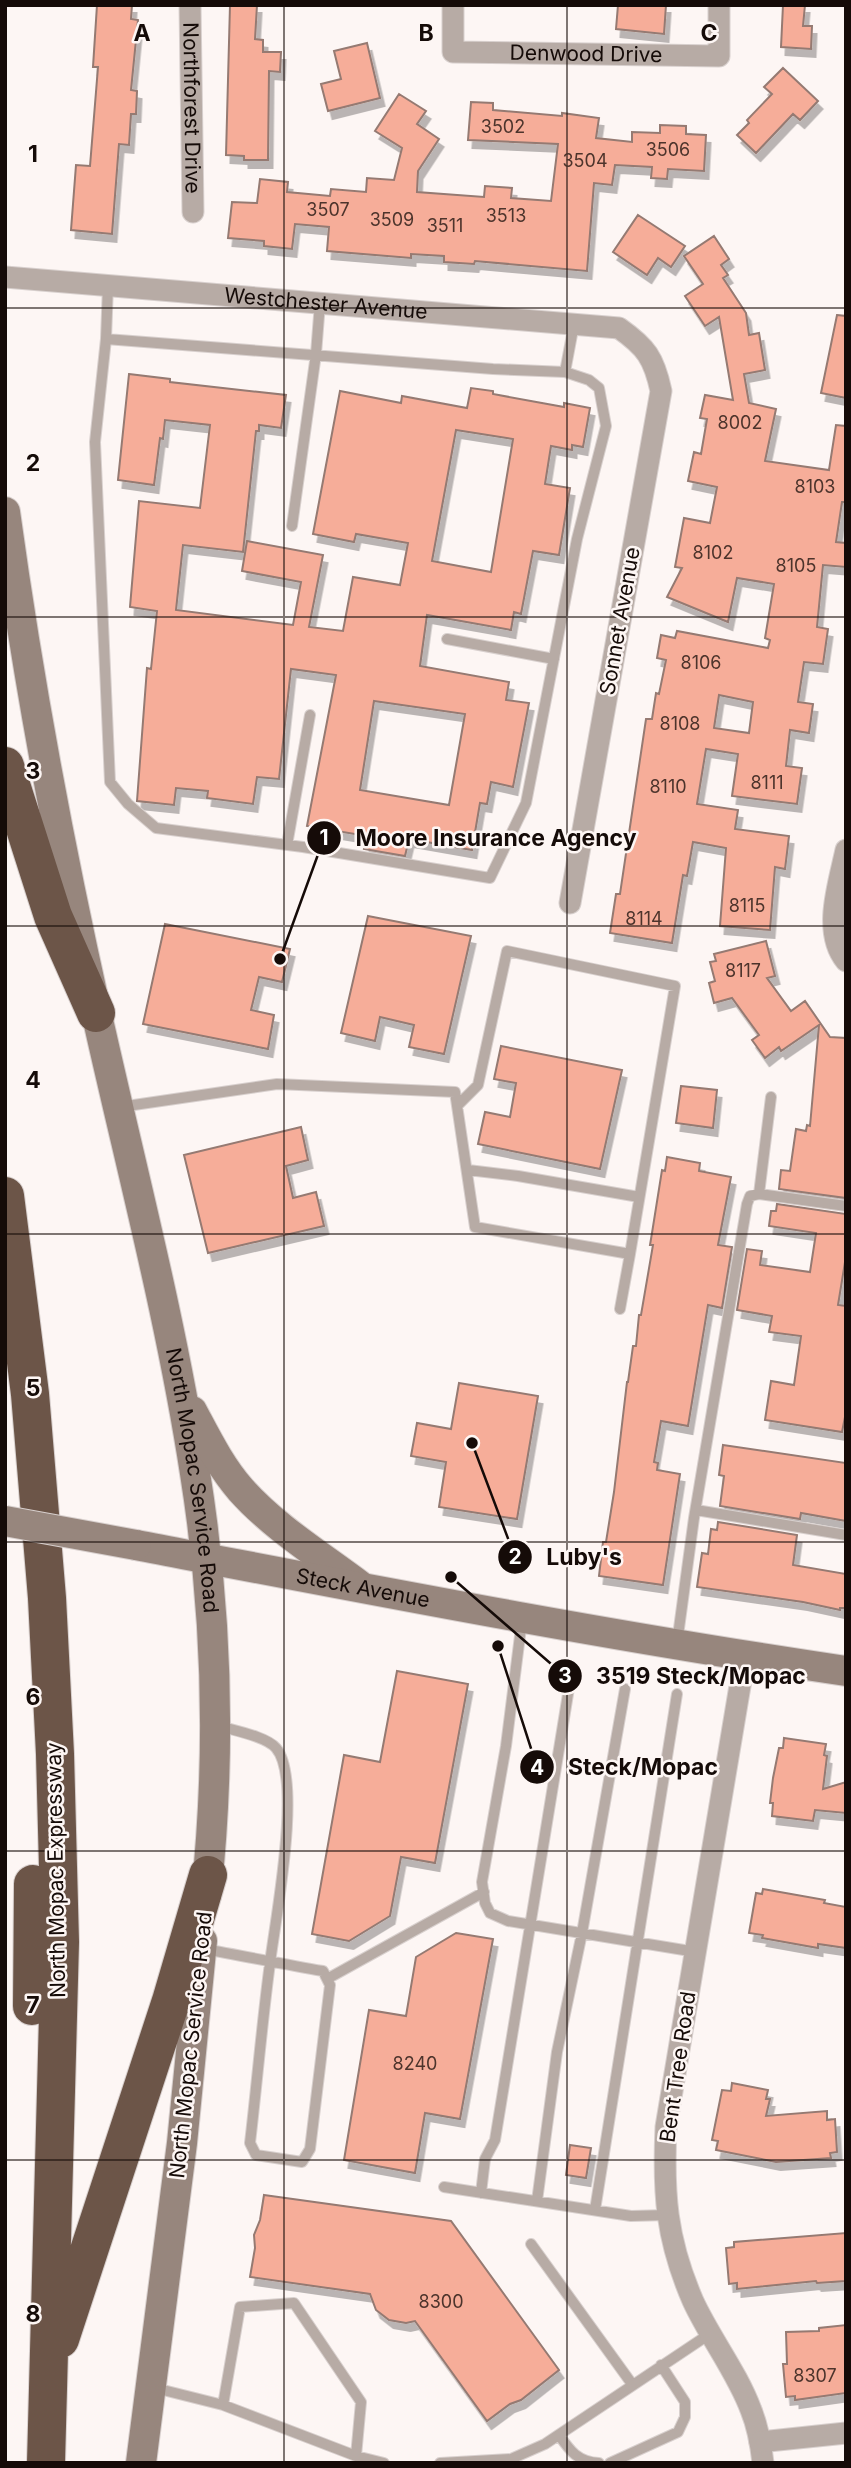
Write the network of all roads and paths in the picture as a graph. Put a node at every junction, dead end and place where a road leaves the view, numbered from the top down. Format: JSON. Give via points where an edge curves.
{"nodes":[{"id":1,"x":190,"y":5,"type":"edge"},
{"id":2,"x":453,"y":5,"type":"edge"},
{"id":3,"x":719,"y":5,"type":"edge"},
{"id":4,"x":192,"y":212,"type":"dead end"},
{"id":5,"x":5,"y":277,"type":"edge"},
{"id":6,"x":108,"y":285,"type":"junction"},
{"id":7,"x":320,"y":303,"type":"junction"},
{"id":8,"x":574,"y":324,"type":"junction"},
{"id":9,"x":106,"y":339,"type":"junction"},
{"id":10,"x":640,"y":343,"type":"joint"},
{"id":11,"x":316,"y":354,"type":"junction"},
{"id":12,"x":565,"y":372,"type":"junction"},
{"id":13,"x":5,"y":512,"type":"edge"},
{"id":14,"x":292,"y":526,"type":"dead end"},
{"id":15,"x":447,"y":639,"type":"dead end"},
{"id":16,"x":554,"y":659,"type":"junction"},
{"id":17,"x":310,"y":715,"type":"dead end"},
{"id":18,"x":5,"y":766,"type":"edge"},
{"id":19,"x":287,"y":845,"type":"junction"},
{"id":20,"x":846,"y":850,"type":"edge"},
{"id":21,"x":570,"y":903,"type":"dead end"},
{"id":22,"x":846,"y":961,"type":"edge"},
{"id":23,"x":96,"y":1013,"type":"junction"},
{"id":24,"x":771,"y":1097,"type":"dead end"},
{"id":25,"x":457,"y":1105,"type":"junction"},
{"id":26,"x":118,"y":1108,"type":"junction"},
{"id":27,"x":468,"y":1170,"type":"junction"},
{"id":28,"x":759,"y":1194,"type":"junction"},
{"id":29,"x":5,"y":1196,"type":"edge"},
{"id":30,"x":639,"y":1197,"type":"junction"},
{"id":31,"x":846,"y":1206,"type":"edge"},
{"id":32,"x":630,"y":1254,"type":"junction"},
{"id":33,"x":620,"y":1309,"type":"dead end"},
{"id":34,"x":180,"y":1388,"type":"junction"},
{"id":35,"x":5,"y":1413,"type":"edge"},
{"id":36,"x":696,"y":1510,"type":"junction"},
{"id":37,"x":5,"y":1521,"type":"edge"},
{"id":38,"x":846,"y":1535,"type":"edge"},
{"id":39,"x":206,"y":1558,"type":"junction"},
{"id":40,"x":365,"y":1589,"type":"junction"},
{"id":41,"x":523,"y":1617,"type":"junction"},
{"id":42,"x":677,"y":1644,"type":"junction"},
{"id":43,"x":745,"y":1656,"type":"junction"},
{"id":44,"x":846,"y":1671,"type":"edge"},
{"id":45,"x":569,"y":1688,"type":"dead end"},
{"id":46,"x":625,"y":1689,"type":"dead end"},
{"id":47,"x":677,"y":1694,"type":"dead end"},
{"id":48,"x":214,"y":1724,"type":"junction"},
{"id":49,"x":208,"y":1875,"type":"junction"},
{"id":50,"x":484,"y":1892,"type":"junction"},
{"id":51,"x":531,"y":1925,"type":"junction"},
{"id":52,"x":582,"y":1933,"type":"junction"},
{"id":53,"x":638,"y":1942,"type":"junction"},
{"id":54,"x":201,"y":1948,"type":"junction"},
{"id":55,"x":696,"y":1952,"type":"junction"},
{"id":56,"x":270,"y":1961,"type":"junction"},
{"id":57,"x":327,"y":1979,"type":"junction"},
{"id":58,"x":444,"y":2187,"type":"dead end"},
{"id":59,"x":481,"y":2193,"type":"junction"},
{"id":60,"x":537,"y":2202,"type":"junction"},
{"id":61,"x":595,"y":2210,"type":"junction"},
{"id":62,"x":668,"y":2215,"type":"junction"},
{"id":63,"x":531,"y":2244,"type":"dead end"},
{"id":64,"x":711,"y":2333,"type":"junction"},
{"id":65,"x":661,"y":2365,"type":"junction"},
{"id":66,"x":48,"y":2375,"type":"junction"},
{"id":67,"x":632,"y":2384,"type":"junction"},
{"id":68,"x":151,"y":2386,"type":"junction"},
{"id":69,"x":223,"y":2405,"type":"junction"},
{"id":70,"x":846,"y":2433,"type":"edge"},
{"id":71,"x":559,"y":2435,"type":"junction"},
{"id":72,"x":762,"y":2452,"type":"edge"},
{"id":73,"x":356,"y":2456,"type":"junction"},
{"id":74,"x":20,"y":2463,"type":"edge"},
{"id":75,"x":46,"y":2463,"type":"edge"},
{"id":76,"x":141,"y":2463,"type":"edge"},
{"id":77,"x":384,"y":2463,"type":"edge"},
{"id":78,"x":440,"y":2463,"type":"edge"},
{"id":79,"x":599,"y":2463,"type":"edge"},
{"id":80,"x":610,"y":2463,"type":"edge"}],
"edges":[{"from":1,"to":4,"type":"street","name":"Northforest Drive"},
{"from":2,"to":3,"type":"street","name":"Denwood Drive","via":[[453,52],[719,56]]},
{"from":5,"to":6,"type":"street","name":"Westchester Avenue"},
{"from":6,"to":7,"type":"street","name":"Westchester Avenue"},
{"from":6,"to":9,"type":"lane"},
{"from":7,"to":8,"type":"street","name":"Westchester Avenue"},
{"from":7,"to":11,"type":"lane"},
{"from":8,"to":10,"type":"street","name":"Westchester Avenue","via":[[620,328]]},
{"from":8,"to":12,"type":"lane"},
{"from":9,"to":11,"type":"lane"},
{"from":9,"to":19,"type":"lane","via":[[95,442],[110,782],[156,828]]},
{"from":10,"to":21,"type":"street","name":"Sonnet Avenue","via":[[656,369],[661,391]]},
{"from":11,"to":12,"type":"lane"},
{"from":11,"to":14,"type":"lane"},
{"from":12,"to":16,"type":"lane","via":[[599,388],[606,426]]},
{"from":13,"to":23,"type":"main road","name":"North Mopac Service Road","via":[[19,609]]},
{"from":15,"to":16,"type":"lane"},
{"from":16,"to":19,"type":"lane","via":[[526,803],[489,878]]},
{"from":17,"to":19,"type":"lane"},
{"from":18,"to":23,"type":"highway","via":[[53,916]]},
{"from":20,"to":22,"type":"street","via":[[834,929]]},
{"from":23,"to":26,"type":"main road","name":"North Mopac Service Road"},
{"from":24,"to":28,"type":"lane"},
{"from":25,"to":26,"type":"lane","via":[[455,1092],[277,1084]]},
{"from":25,"to":27,"type":"lane"},
{"from":25,"to":30,"type":"lane","via":[[478,1085],[507,951],[674,986]]},
{"from":26,"to":34,"type":"main road","name":"North Mopac Service Road"},
{"from":27,"to":30,"type":"lane"},
{"from":27,"to":32,"type":"lane","via":[[475,1227]]},
{"from":28,"to":31,"type":"lane"},
{"from":28,"to":36,"type":"lane","via":[[750,1196],[747,1204]]},
{"from":29,"to":66,"type":"highway","name":"North Mopac Expressway","via":[[31,1408],[55,1754],[60,1942]]},
{"from":30,"to":32,"type":"lane"},
{"from":32,"to":33,"type":"lane"},
{"from":34,"to":39,"type":"main road","name":"North Mopac Service Road"},
{"from":34,"to":40,"type":"main road","via":[[220,1462],[241,1490],[290,1534]]},
{"from":35,"to":74,"type":"highway","via":[[21,1605],[33,1892]]},
{"from":36,"to":38,"type":"lane"},
{"from":36,"to":42,"type":"lane"},
{"from":37,"to":39,"type":"main road","name":"Steck Avenue","bridge":true},
{"from":39,"to":40,"type":"main road","name":"Steck Avenue"},
{"from":39,"to":48,"type":"main road","name":"North Mopac Service Road"},
{"from":40,"to":41,"type":"main road","name":"Steck Avenue"},
{"from":41,"to":42,"type":"main road","name":"Steck Avenue"},
{"from":41,"to":50,"type":"lane"},
{"from":42,"to":43,"type":"main road","name":"Steck Avenue"},
{"from":43,"to":44,"type":"main road","name":"Steck Avenue"},
{"from":43,"to":55,"type":"street","name":"Bent Tree Road"},
{"from":45,"to":51,"type":"lane"},
{"from":46,"to":52,"type":"lane"},
{"from":47,"to":53,"type":"lane"},
{"from":48,"to":49,"type":"main road","name":"North Mopac Service Road"},
{"from":48,"to":56,"type":"lane","via":[[267,1741],[276,1748],[285,1773],[282,1886]]},
{"from":49,"to":54,"type":"main road","name":"North Mopac Service Road"},
{"from":49,"to":66,"type":"highway"},
{"from":50,"to":51,"type":"lane","via":[[490,1913]]},
{"from":50,"to":57,"type":"lane"},
{"from":51,"to":52,"type":"lane"},
{"from":51,"to":59,"type":"lane","via":[[495,2140],[485,2160]]},
{"from":52,"to":53,"type":"lane"},
{"from":52,"to":60,"type":"lane","via":[[558,2052]]},
{"from":53,"to":55,"type":"lane"},
{"from":53,"to":61,"type":"lane"},
{"from":54,"to":56,"type":"lane"},
{"from":54,"to":68,"type":"main road","name":"North Mopac Service Road"},
{"from":55,"to":62,"type":"street","name":"Bent Tree Road","via":[[666,2127]]},
{"from":56,"to":57,"type":"lane","via":[[323,1971]]},
{"from":56,"to":57,"type":"lane","via":[[250,2143],[256,2155],[302,2162],[310,2148],[330,1985]]},
{"from":58,"to":59,"type":"lane"},
{"from":59,"to":60,"type":"lane"},
{"from":60,"to":61,"type":"lane"},
{"from":61,"to":62,"type":"lane","via":[[631,2216]]},
{"from":62,"to":64,"type":"street","name":"Bent Tree Road","via":[[670,2239],[693,2301]]},
{"from":63,"to":67,"type":"lane"},
{"from":64,"to":65,"type":"lane"},
{"from":64,"to":72,"type":"street","name":"Bent Tree Road","via":[[751,2410]]},
{"from":65,"to":67,"type":"lane"},
{"from":65,"to":80,"type":"lane","via":[[685,2402],[682,2425],[678,2432]]},
{"from":66,"to":75,"type":"highway","name":"North Mopac Expressway"},
{"from":67,"to":71,"type":"lane"},
{"from":68,"to":69,"type":"lane"},
{"from":68,"to":76,"type":"main road","name":"North Mopac Service Road"},
{"from":69,"to":73,"type":"lane"},
{"from":69,"to":73,"type":"lane","via":[[240,2307],[294,2303],[361,2402]]},
{"from":70,"to":72,"type":"street"},
{"from":71,"to":78,"type":"lane","via":[[511,2459]]},
{"from":71,"to":79,"type":"lane","via":[[572,2454]]},
{"from":73,"to":77,"type":"lane"}]}
